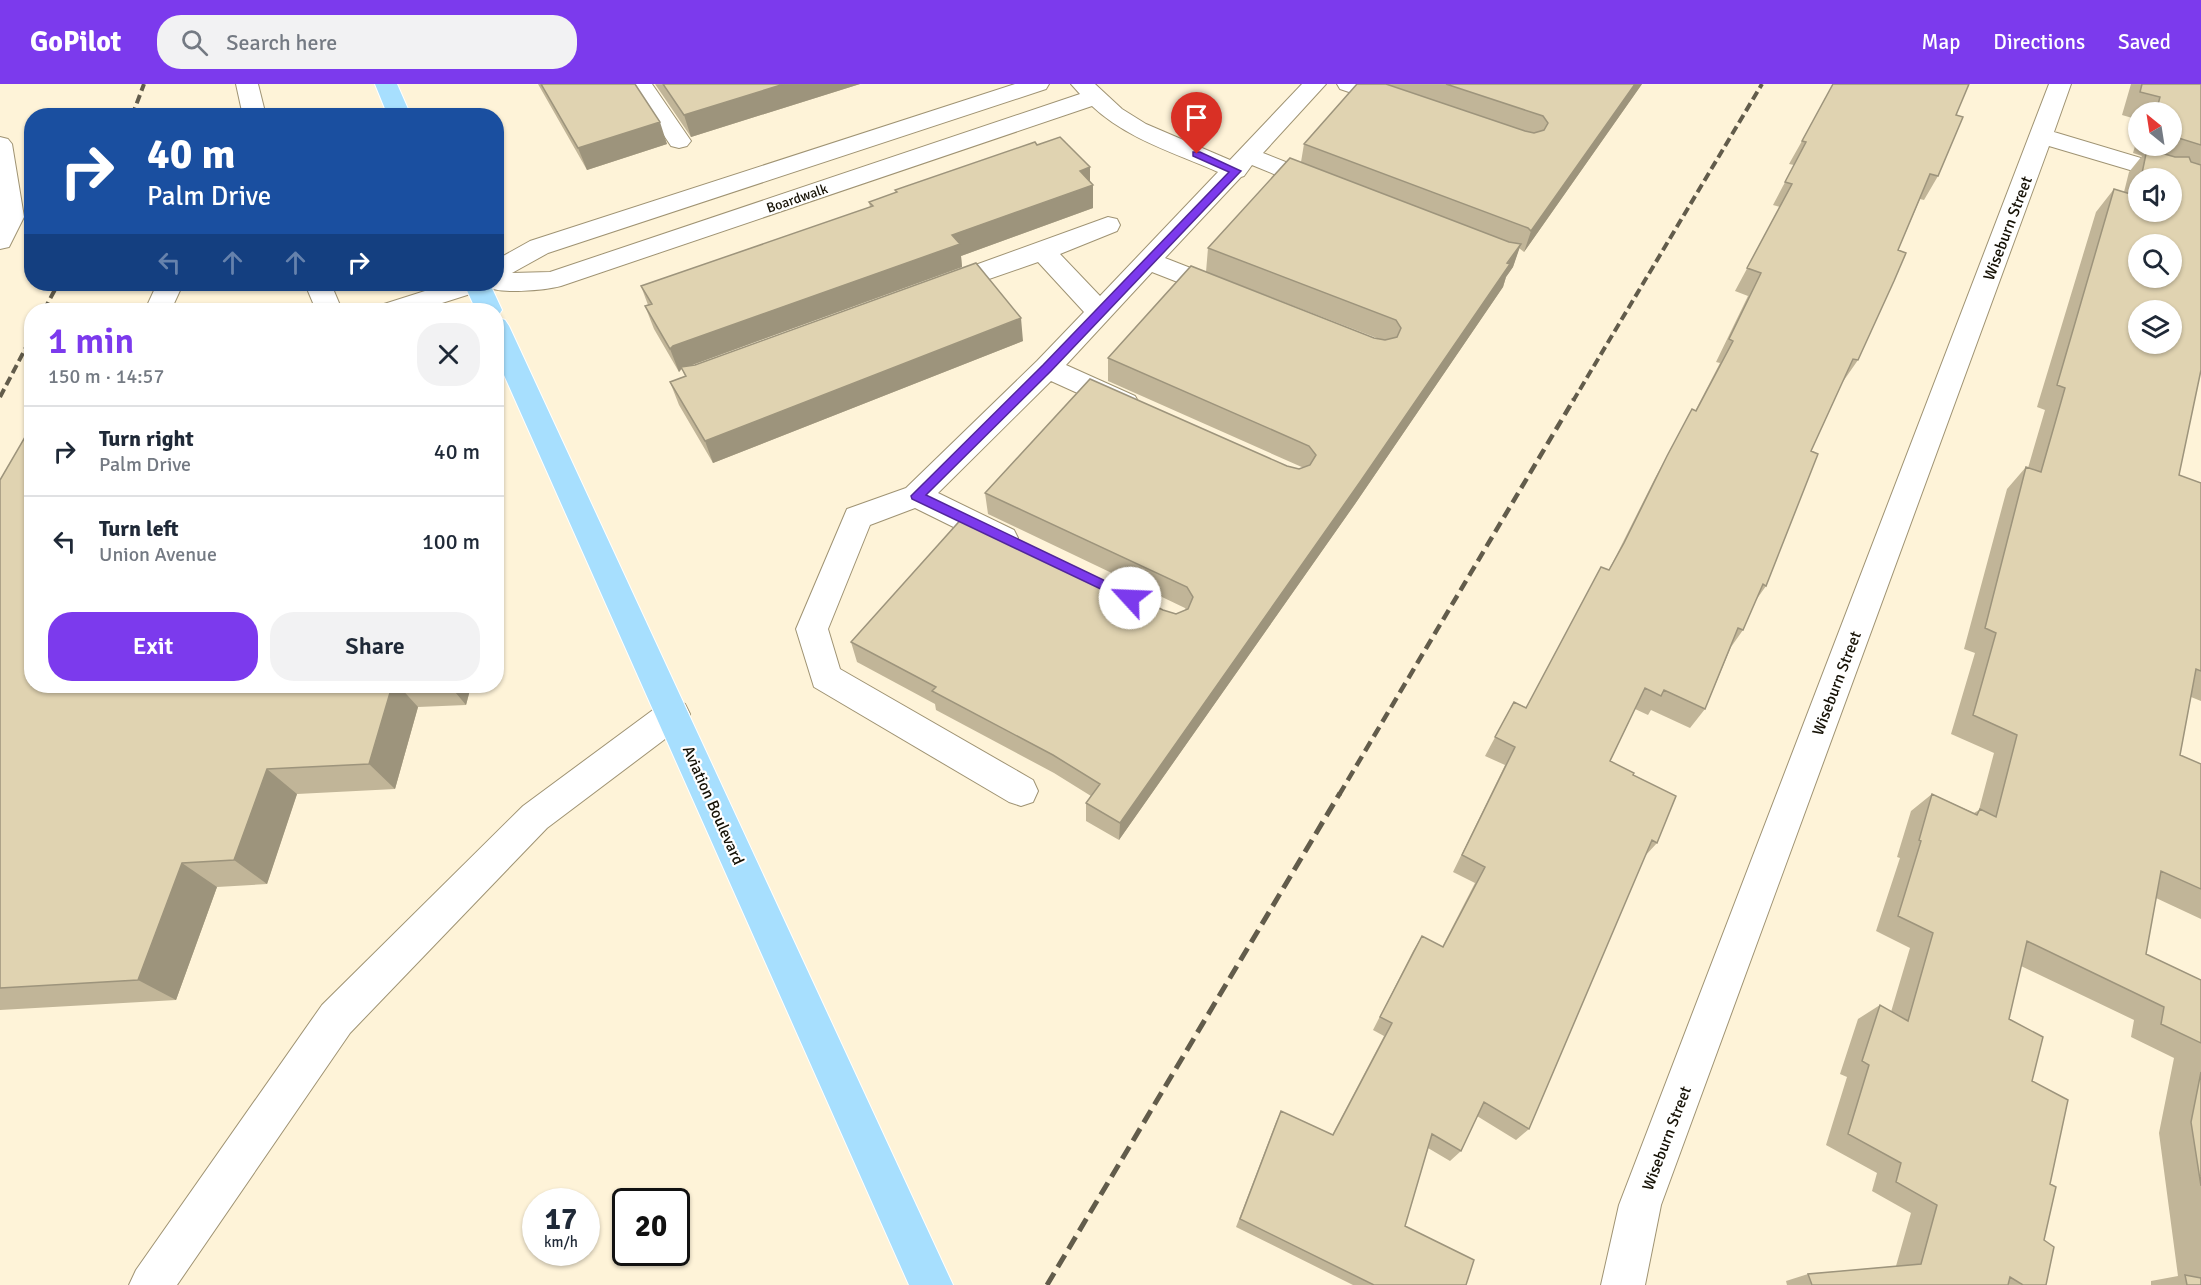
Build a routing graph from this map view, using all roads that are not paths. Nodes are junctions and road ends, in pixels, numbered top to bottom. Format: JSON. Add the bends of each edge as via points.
{"nodes":[{"id":1,"x":247,"y":84,"type":"edge"},
{"id":2,"x":386,"y":84,"type":"edge"},
{"id":3,"x":641,"y":84,"type":"edge"},
{"id":4,"x":1038,"y":84,"type":"edge"},
{"id":5,"x":1315,"y":84,"type":"edge"},
{"id":6,"x":1348,"y":84,"type":"edge"},
{"id":7,"x":2060,"y":84,"type":"edge"},
{"id":8,"x":1088,"y":90,"type":"edge"},
{"id":9,"x":1415,"y":107,"type":"edge"},
{"id":10,"x":253,"y":108,"type":"edge"},
{"id":11,"x":396,"y":108,"type":"edge"},
{"id":12,"x":2042,"y":136,"type":"junction"},
{"id":13,"x":679,"y":141,"type":"dead end"},
{"id":14,"x":0,"y":144,"type":"edge"},
{"id":15,"x":812,"y":158,"type":"junction"},
{"id":16,"x":1242,"y":164,"type":"junction"},
{"id":17,"x":2201,"y":184,"type":"edge"},
{"id":18,"x":833,"y":186,"type":"junction"},
{"id":19,"x":1347,"y":194,"type":"edge"},
{"id":20,"x":1108,"y":225,"type":"dead end"},
{"id":21,"x":0,"y":241,"type":"edge"},
{"id":22,"x":1043,"y":251,"type":"junction"},
{"id":23,"x":1149,"y":261,"type":"junction"},
{"id":24,"x":504,"y":267,"type":"edge"},
{"id":25,"x":504,"y":282,"type":"edge"},
{"id":26,"x":454,"y":291,"type":"edge"},
{"id":27,"x":917,"y":296,"type":"edge"},
{"id":28,"x":1247,"y":300,"type":"edge"},
{"id":29,"x":415,"y":303,"type":"edge"},
{"id":30,"x":1100,"y":313,"type":"junction"},
{"id":31,"x":504,"y":344,"type":"edge"},
{"id":32,"x":1047,"y":368,"type":"junction"},
{"id":33,"x":1144,"y":411,"type":"edge"},
{"id":34,"x":917,"y":496,"type":"junction"},
{"id":35,"x":1023,"y":547,"type":"edge"},
{"id":36,"x":673,"y":714,"type":"junction"},
{"id":37,"x":1021,"y":791,"type":"dead end"},
{"id":38,"x":151,"y":1285,"type":"edge"},
{"id":39,"x":931,"y":1285,"type":"edge"},
{"id":40,"x":1623,"y":1285,"type":"edge"}],
"edges":[{"from":1,"to":10,"type":"street"},
{"from":2,"to":11,"type":"main road"},
{"from":3,"to":13,"type":"street"},
{"from":4,"to":15,"type":"street"},
{"from":5,"to":16,"type":"street"},
{"from":6,"to":9,"type":"street"},
{"from":7,"to":12,"type":"street","name":"Wiseburn Street"},
{"from":8,"to":16,"type":"street","via":[[1138,129]]},
{"from":8,"to":18,"type":"street","name":"Boardwalk"},
{"from":12,"to":17,"type":"street"},
{"from":12,"to":40,"type":"street","name":"Wiseburn Street","via":[[1640,1205]]},
{"from":14,"to":21,"type":"street","via":[[12,217]]},
{"from":15,"to":18,"type":"street"},
{"from":15,"to":24,"type":"street","via":[[539,247]]},
{"from":16,"to":19,"type":"street"},
{"from":16,"to":23,"type":"street"},
{"from":18,"to":25,"type":"street","name":"Boardwalk","via":[[552,280]]},
{"from":20,"to":22,"type":"street"},
{"from":22,"to":27,"type":"street"},
{"from":22,"to":30,"type":"street"},
{"from":23,"to":28,"type":"street"},
{"from":23,"to":30,"type":"street"},
{"from":26,"to":29,"type":"street"},
{"from":30,"to":32,"type":"street"},
{"from":31,"to":36,"type":"main road","name":"Aviation Boulevard"},
{"from":32,"to":33,"type":"street"},
{"from":32,"to":34,"type":"street"},
{"from":34,"to":35,"type":"street"},
{"from":34,"to":37,"type":"street","via":[[858,517],[812,629],[826,677]]},
{"from":36,"to":38,"type":"street","via":[[535,817],[336,1019]]},
{"from":36,"to":39,"type":"main road","name":"Aviation Boulevard"}]}
